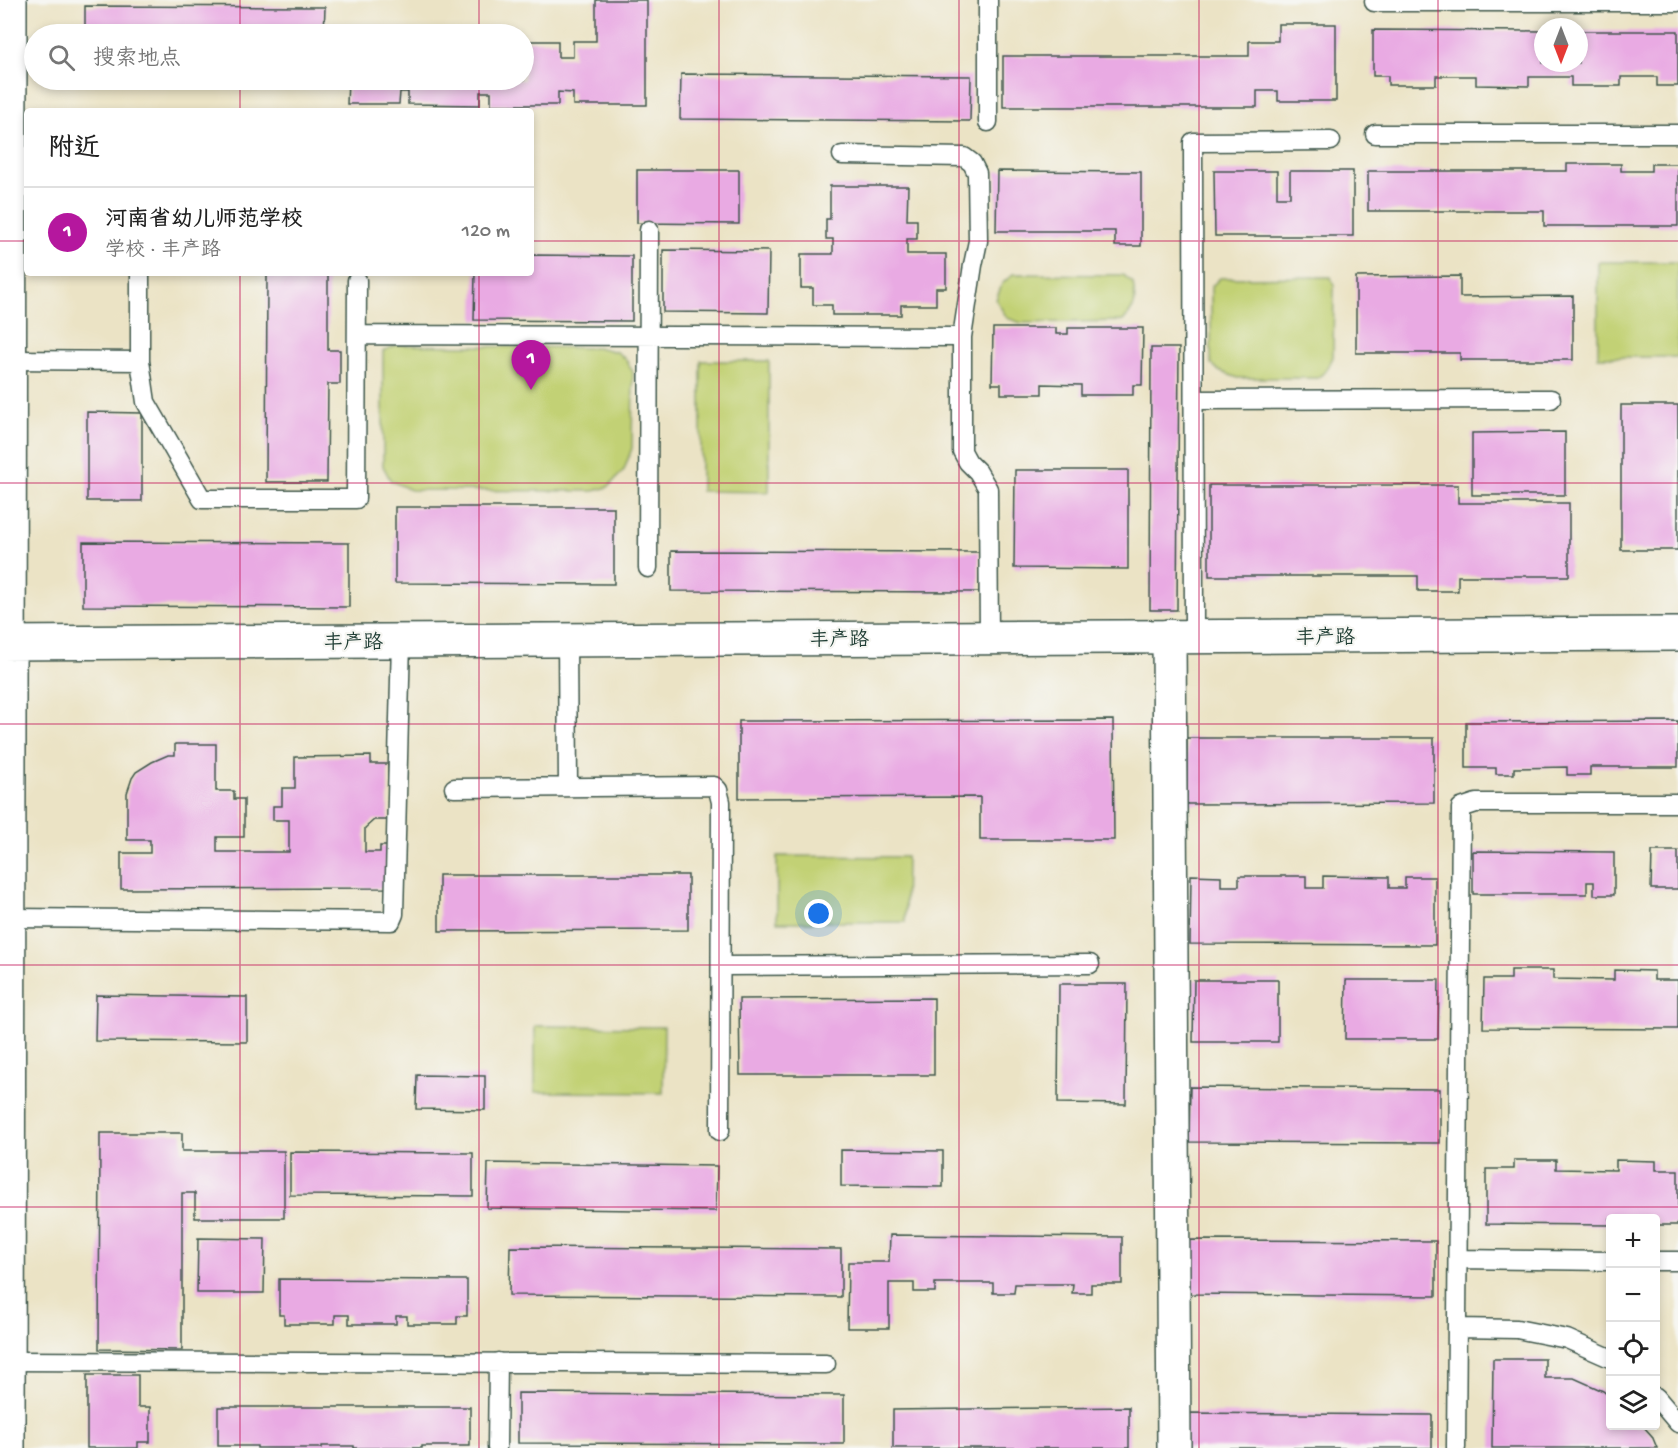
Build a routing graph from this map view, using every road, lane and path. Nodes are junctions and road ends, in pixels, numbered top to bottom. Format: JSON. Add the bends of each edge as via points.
{"nodes":[{"id":1,"x":10,"y":0,"type":"edge"},
{"id":2,"x":988,"y":0,"type":"edge"},
{"id":3,"x":1374,"y":2,"type":"dead end"},
{"id":4,"x":1678,"y":2,"type":"edge"},
{"id":5,"x":988,"y":122,"type":"dead end"},
{"id":6,"x":1375,"y":134,"type":"dead end"},
{"id":7,"x":1678,"y":134,"type":"edge"},
{"id":8,"x":1330,"y":141,"type":"dead end"},
{"id":9,"x":842,"y":155,"type":"dead end"},
{"id":10,"x":649,"y":230,"type":"dead end"},
{"id":11,"x":140,"y":276,"type":"edge"},
{"id":12,"x":357,"y":280,"type":"dead end"},
{"id":13,"x":357,"y":335,"type":"junction"},
{"id":14,"x":649,"y":335,"type":"junction"},
{"id":15,"x":962,"y":337,"type":"junction"},
{"id":16,"x":10,"y":360,"type":"junction"},
{"id":17,"x":140,"y":361,"type":"junction"},
{"id":18,"x":1551,"y":399,"type":"dead end"},
{"id":19,"x":1194,"y":400,"type":"junction"},
{"id":20,"x":648,"y":568,"type":"dead end"},
{"id":21,"x":1678,"y":634,"type":"edge"},
{"id":22,"x":1181,"y":636,"type":"junction"},
{"id":23,"x":989,"y":637,"type":"junction"},
{"id":24,"x":567,"y":639,"type":"junction"},
{"id":25,"x":401,"y":640,"type":"junction"},
{"id":26,"x":5,"y":643,"type":"edge"},
{"id":27,"x":568,"y":787,"type":"junction"},
{"id":28,"x":454,"y":788,"type":"dead end"},
{"id":29,"x":1678,"y":803,"type":"edge"},
{"id":30,"x":9,"y":918,"type":"junction"},
{"id":31,"x":1090,"y":964,"type":"dead end"},
{"id":32,"x":721,"y":966,"type":"junction"},
{"id":33,"x":720,"y":1131,"type":"dead end"},
{"id":34,"x":4,"y":1216,"type":"edge"},
{"id":35,"x":1458,"y":1259,"type":"junction"},
{"id":36,"x":1606,"y":1261,"type":"edge"},
{"id":37,"x":1660,"y":1261,"type":"edge"},
{"id":38,"x":1678,"y":1261,"type":"edge"},
{"id":39,"x":1457,"y":1328,"type":"junction"},
{"id":40,"x":1606,"y":1356,"type":"edge"},
{"id":41,"x":9,"y":1361,"type":"junction"},
{"id":42,"x":498,"y":1362,"type":"junction"},
{"id":43,"x":826,"y":1364,"type":"dead end"},
{"id":44,"x":1660,"y":1402,"type":"edge"},
{"id":45,"x":1678,"y":1423,"type":"edge"},
{"id":46,"x":8,"y":1448,"type":"edge"},
{"id":47,"x":497,"y":1448,"type":"edge"},
{"id":48,"x":1174,"y":1448,"type":"edge"},
{"id":49,"x":1456,"y":1448,"type":"edge"}],
"edges":[{"from":1,"to":16,"type":"street"},
{"from":2,"to":5,"type":"lane"},
{"from":3,"to":4,"type":"lane"},
{"from":6,"to":7,"type":"lane"},
{"from":8,"to":19,"type":"lane","via":[[1193,142]]},
{"from":9,"to":15,"type":"lane","via":[[964,156],[972,163],[977,173],[978,241]]},
{"from":10,"to":14,"type":"lane"},
{"from":11,"to":17,"type":"lane"},
{"from":12,"to":13,"type":"lane"},
{"from":13,"to":14,"type":"lane"},
{"from":13,"to":17,"type":"lane","via":[[356,499],[202,499],[146,402]]},
{"from":14,"to":15,"type":"lane"},
{"from":14,"to":20,"type":"lane"},
{"from":15,"to":23,"type":"lane","via":[[962,451],[988,489]]},
{"from":16,"to":17,"type":"lane"},
{"from":16,"to":26,"type":"street"},
{"from":18,"to":19,"type":"lane"},
{"from":19,"to":22,"type":"lane"},
{"from":21,"to":22,"type":"street","name":"丰产路"},
{"from":22,"to":23,"type":"street","name":"丰产路"},
{"from":22,"to":48,"type":"street"},
{"from":23,"to":24,"type":"street","name":"丰产路"},
{"from":24,"to":25,"type":"street","name":"丰产路"},
{"from":24,"to":27,"type":"lane"},
{"from":25,"to":26,"type":"street","name":"丰产路"},
{"from":25,"to":30,"type":"lane","via":[[391,921]]},
{"from":26,"to":30,"type":"street"},
{"from":27,"to":28,"type":"lane"},
{"from":27,"to":32,"type":"lane","via":[[714,786],[718,790]]},
{"from":29,"to":35,"type":"lane","via":[[1476,803],[1461,808]]},
{"from":30,"to":34,"type":"street"},
{"from":31,"to":32,"type":"lane"},
{"from":32,"to":33,"type":"lane"},
{"from":34,"to":41,"type":"street"},
{"from":35,"to":36,"type":"lane"},
{"from":35,"to":39,"type":"lane"},
{"from":37,"to":38,"type":"lane"},
{"from":39,"to":40,"type":"lane","via":[[1517,1329],[1567,1339]]},
{"from":39,"to":49,"type":"lane"},
{"from":41,"to":42,"type":"lane"},
{"from":41,"to":46,"type":"street"},
{"from":42,"to":43,"type":"lane"},
{"from":42,"to":47,"type":"lane"},
{"from":44,"to":45,"type":"lane"}]}
